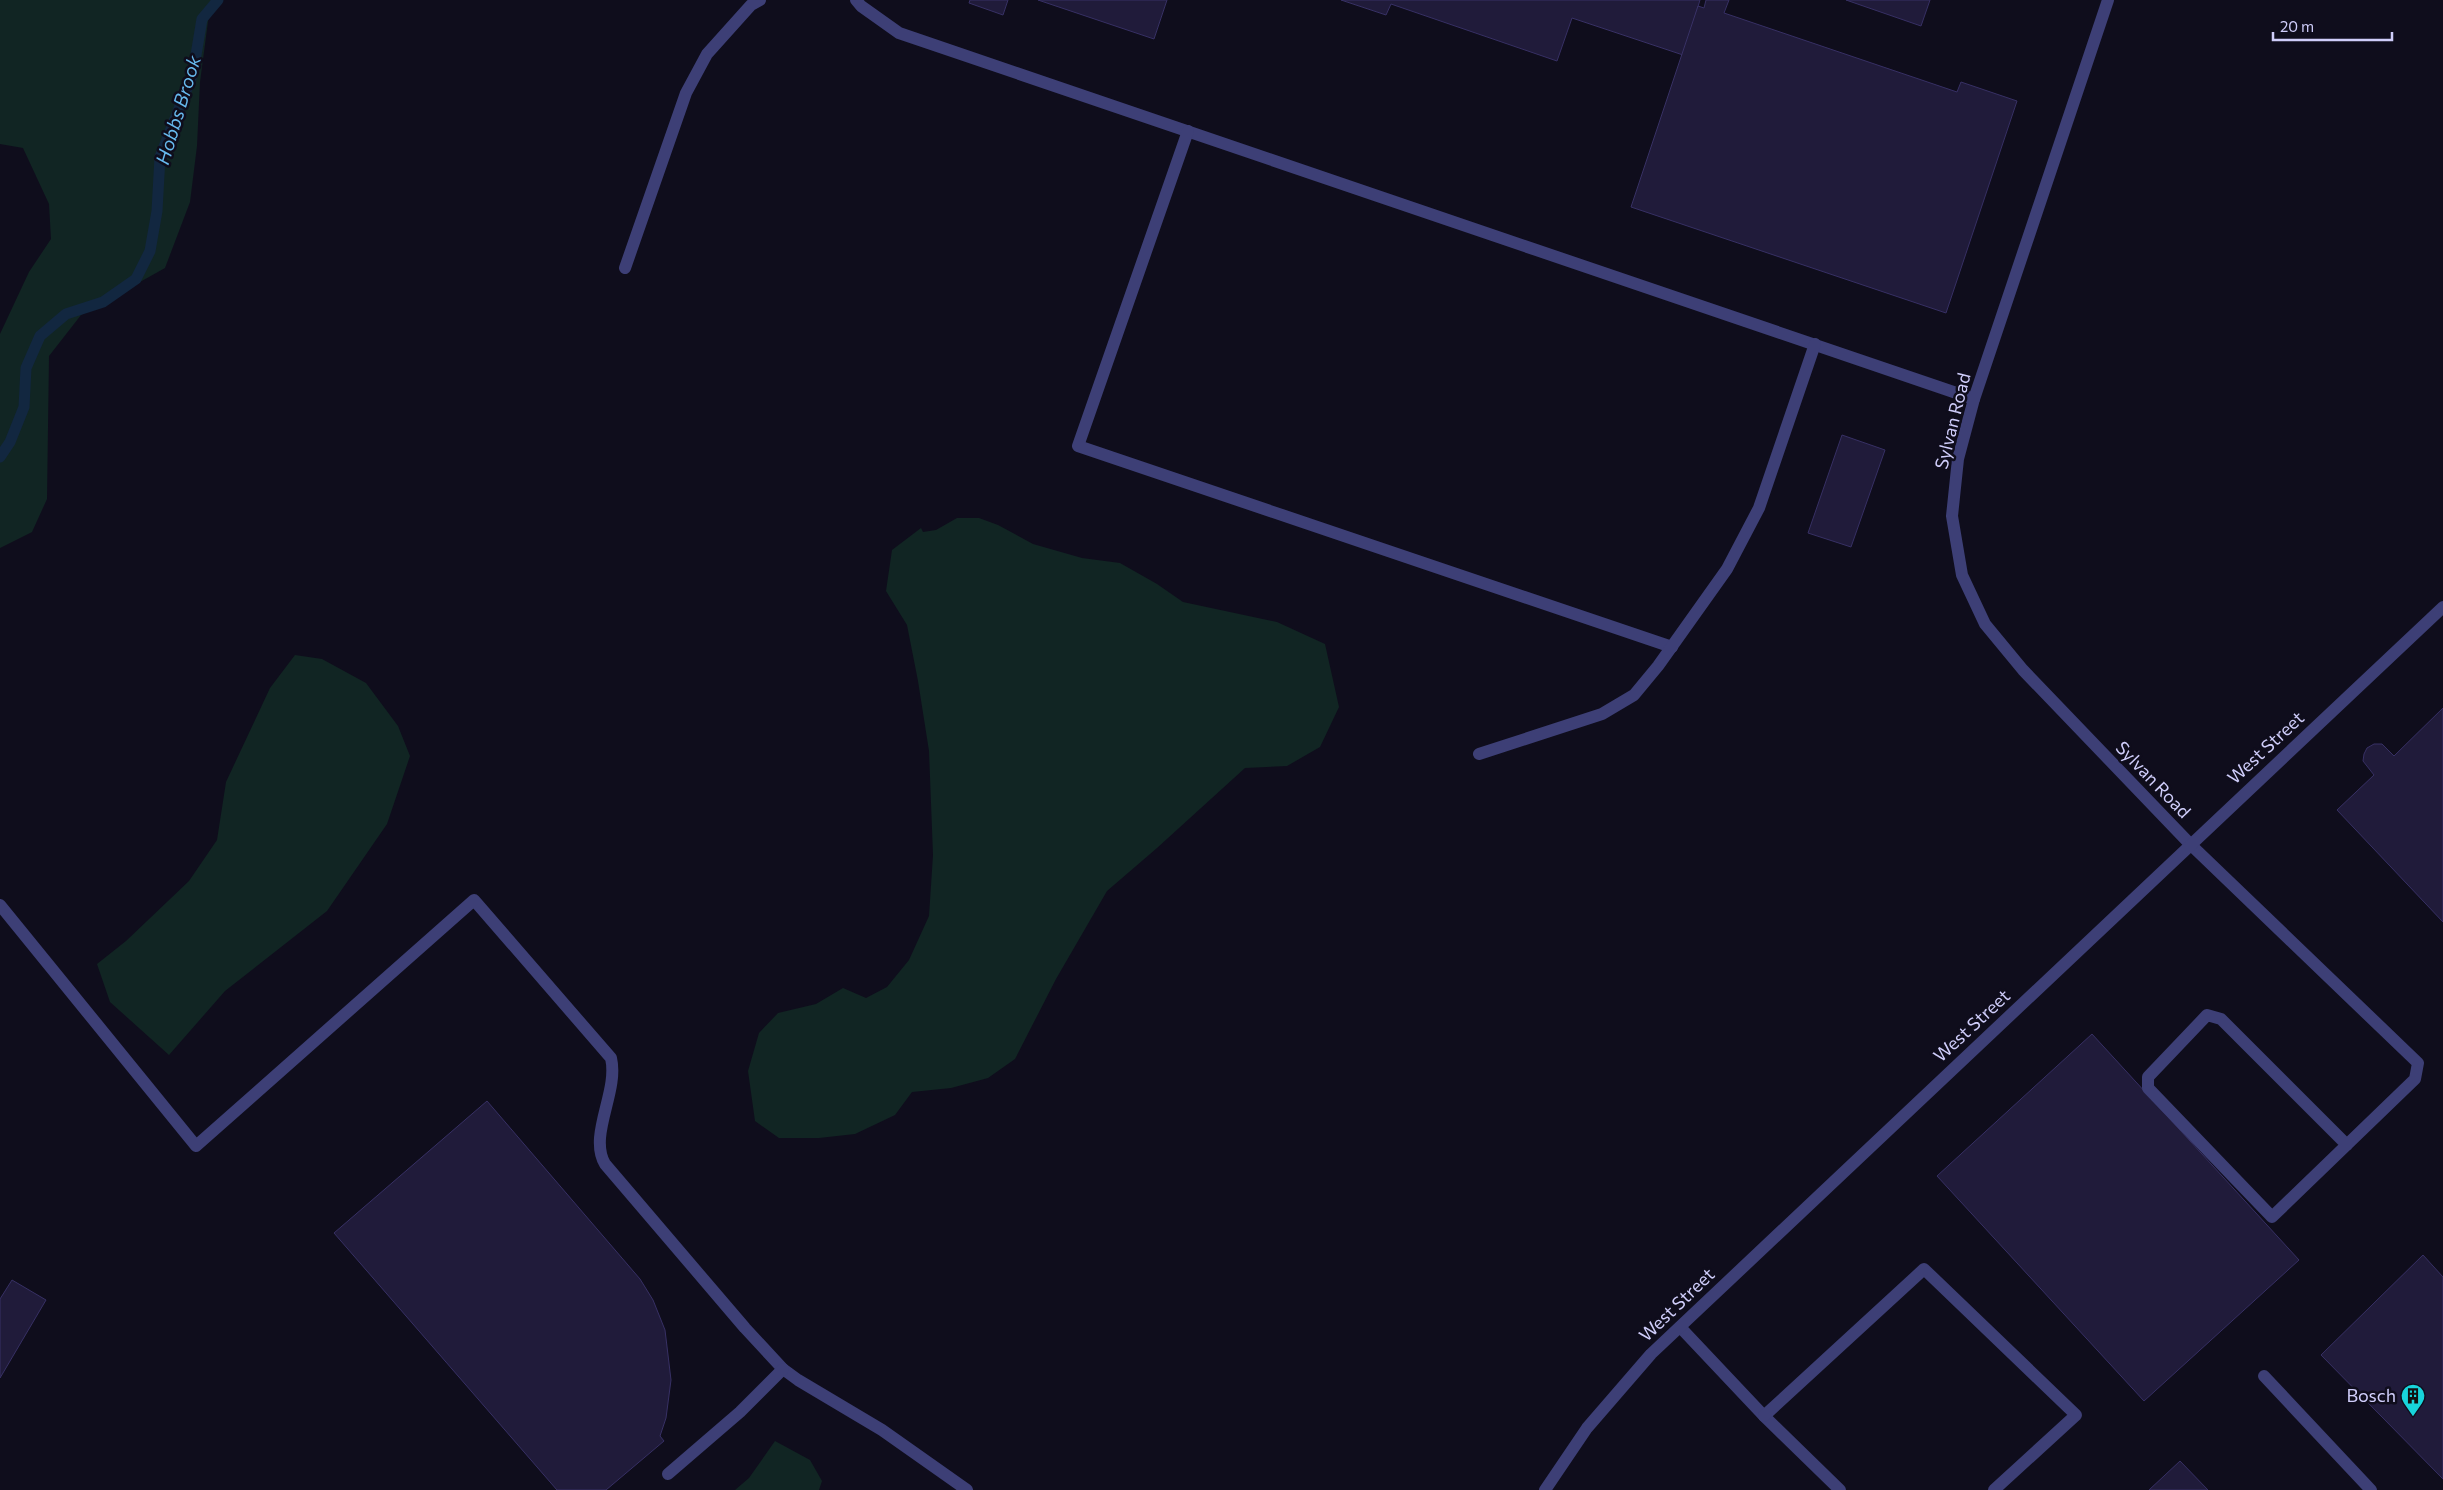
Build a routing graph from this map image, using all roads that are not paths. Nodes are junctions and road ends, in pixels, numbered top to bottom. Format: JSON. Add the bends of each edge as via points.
{"nodes":[{"id":1,"x":760,"y":0,"type":"edge"},
{"id":2,"x":856,"y":0,"type":"edge"},
{"id":3,"x":2108,"y":0,"type":"edge"},
{"id":4,"x":1188,"y":132,"type":"junction"},
{"id":5,"x":625,"y":268,"type":"dead end"},
{"id":6,"x":1815,"y":344,"type":"junction"},
{"id":7,"x":1974,"y":399,"type":"junction"},
{"id":8,"x":2443,"y":606,"type":"edge"},
{"id":9,"x":1672,"y":647,"type":"junction"},
{"id":10,"x":1479,"y":754,"type":"dead end"},
{"id":11,"x":2190,"y":844,"type":"junction"},
{"id":12,"x":0,"y":905,"type":"edge"},
{"id":13,"x":2346,"y":1145,"type":"junction"},
{"id":14,"x":1680,"y":1326,"type":"junction"},
{"id":15,"x":784,"y":1369,"type":"junction"},
{"id":16,"x":2264,"y":1376,"type":"dead end"},
{"id":17,"x":1764,"y":1416,"type":"junction"},
{"id":18,"x":668,"y":1474,"type":"dead end"},
{"id":19,"x":966,"y":1490,"type":"edge"},
{"id":20,"x":1544,"y":1490,"type":"edge"},
{"id":21,"x":1840,"y":1490,"type":"edge"},
{"id":22,"x":1994,"y":1490,"type":"edge"},
{"id":23,"x":2371,"y":1490,"type":"edge"}],
"edges":[{"from":1,"to":5,"type":"street","via":[[751,5],[708,54],[686,93]]},
{"from":2,"to":4,"type":"street","via":[[899,33]]},
{"from":3,"to":7,"type":"street","name":"Sylvan Road"},
{"from":4,"to":6,"type":"street"},
{"from":4,"to":9,"type":"street","via":[[1078,446]]},
{"from":6,"to":7,"type":"street"},
{"from":6,"to":9,"type":"street","via":[[1759,508],[1727,570]]},
{"from":7,"to":11,"type":"street","name":"Sylvan Road","via":[[1958,459],[1952,516],[1962,575],[1985,624],[2023,670]]},
{"from":8,"to":11,"type":"street","name":"West Street"},
{"from":9,"to":10,"type":"street","via":[[1634,695],[1602,714]]},
{"from":11,"to":13,"type":"street","name":"Sylvan Road","via":[[2418,1062],[2415,1079]]},
{"from":11,"to":14,"type":"street","name":"West Street"},
{"from":12,"to":15,"type":"street","via":[[196,1146],[474,900],[611,1058],[613,1079],[599,1149],[605,1164]]},
{"from":13,"to":13,"type":"street","via":[[2272,1217],[2148,1088],[2148,1077],[2208,1015],[2221,1019]]},
{"from":14,"to":17,"type":"street"},
{"from":14,"to":20,"type":"street","name":"West Street","via":[[1651,1354],[1587,1428]]},
{"from":15,"to":18,"type":"street"},
{"from":15,"to":19,"type":"street","via":[[882,1430]]},
{"from":16,"to":23,"type":"street"},
{"from":17,"to":21,"type":"street"},
{"from":17,"to":22,"type":"street","via":[[1924,1269],[2076,1415]]}]}
